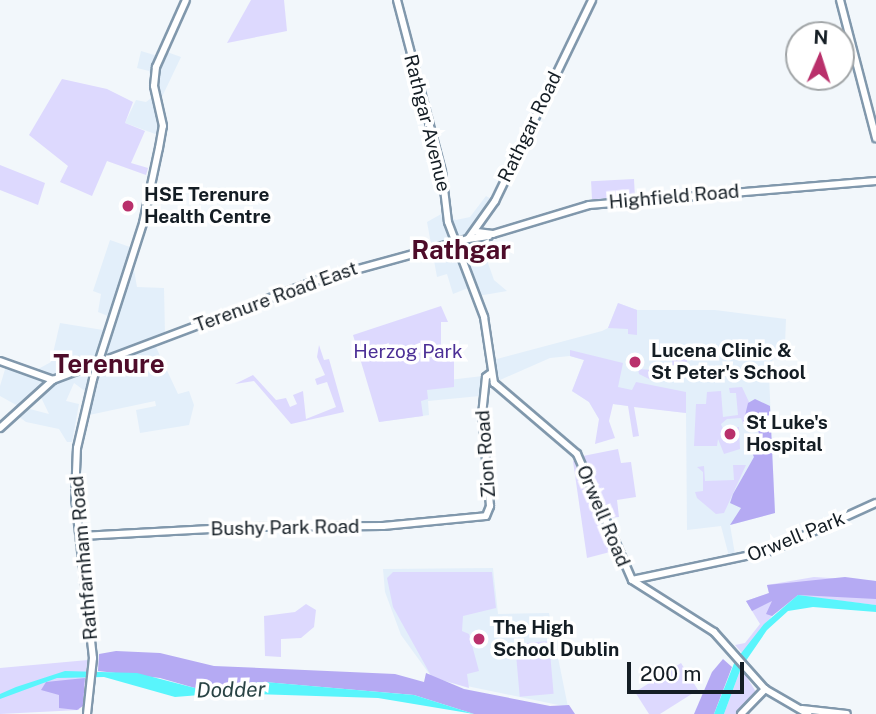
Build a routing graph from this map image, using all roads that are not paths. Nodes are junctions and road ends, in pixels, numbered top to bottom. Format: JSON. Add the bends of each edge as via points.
{"nodes":[{"id":1,"x":186,"y":0,"type":"edge"},
{"id":2,"x":397,"y":0,"type":"edge"},
{"id":3,"x":592,"y":0,"type":"edge"},
{"id":4,"x":840,"y":0,"type":"edge"},
{"id":5,"x":876,"y":138,"type":"edge"},
{"id":6,"x":875,"y":180,"type":"edge"},
{"id":7,"x":477,"y":232,"type":"junction"},
{"id":8,"x":493,"y":234,"type":"junction"},
{"id":9,"x":468,"y":239,"type":"junction"},
{"id":10,"x":457,"y":245,"type":"junction"},
{"id":11,"x":0,"y":361,"type":"edge"},
{"id":12,"x":100,"y":362,"type":"junction"},
{"id":13,"x":85,"y":368,"type":"junction"},
{"id":14,"x":490,"y":374,"type":"junction"},
{"id":15,"x":93,"y":379,"type":"junction"},
{"id":16,"x":52,"y":380,"type":"junction"},
{"id":17,"x":494,"y":383,"type":"junction"},
{"id":18,"x":483,"y":393,"type":"junction"},
{"id":19,"x":0,"y":428,"type":"edge"},
{"id":20,"x":876,"y":503,"type":"edge"},
{"id":21,"x":489,"y":513,"type":"joint"},
{"id":22,"x":80,"y":536,"type":"junction"},
{"id":23,"x":632,"y":580,"type":"junction"},
{"id":24,"x":765,"y":689,"type":"junction"},
{"id":25,"x":793,"y":708,"type":"junction"},
{"id":26,"x":87,"y":714,"type":"edge"},
{"id":27,"x":741,"y":714,"type":"edge"},
{"id":28,"x":808,"y":714,"type":"edge"},
{"id":29,"x":847,"y":714,"type":"edge"}],
"edges":[{"from":1,"to":12,"type":"street","name":"Rathfarnham Road","via":[[160,54],[154,78],[162,122],[160,144],[144,218]]},
{"from":2,"to":10,"type":"street","name":"Rathgar Avenue"},
{"from":3,"to":7,"type":"street","name":"Rathgar Road"},
{"from":4,"to":5,"type":"street"},
{"from":6,"to":8,"type":"street","name":"Highfield Road","via":[[589,205]]},
{"from":7,"to":8,"type":"street","name":"Highfield Road"},
{"from":7,"to":9,"type":"street","name":"Rathgar Road"},
{"from":8,"to":9,"type":"street"},
{"from":9,"to":10,"type":"street","name":"Rathgar Road"},
{"from":10,"to":12,"type":"street","name":"Terenure Road East","via":[[315,281]]},
{"from":10,"to":14,"type":"street","name":"Orwell Road","via":[[481,307]]},
{"from":11,"to":16,"type":"street"},
{"from":12,"to":13,"type":"street","name":"Terenure Road East"},
{"from":12,"to":15,"type":"street","name":"Rathfarnham Road"},
{"from":13,"to":15,"type":"street"},
{"from":13,"to":16,"type":"street","name":"Terenure Road East"},
{"from":14,"to":17,"type":"street","name":"Orwell Road"},
{"from":14,"to":18,"type":"street","name":"Zion Road"},
{"from":15,"to":22,"type":"street","name":"Rathfarnham Road","via":[[76,457]]},
{"from":16,"to":19,"type":"street"},
{"from":17,"to":18,"type":"street","name":"Zion Road"},
{"from":17,"to":23,"type":"street","name":"Orwell Road","via":[[577,454]]},
{"from":18,"to":21,"type":"street","name":"Zion Road"},
{"from":20,"to":23,"type":"street","name":"Orwell Park","via":[[770,551]]},
{"from":21,"to":22,"type":"street","name":"Bushy Park Road","via":[[383,526],[274,526]]},
{"from":22,"to":26,"type":"street","name":"Rathfarnham Road","via":[[92,668]]},
{"from":23,"to":24,"type":"street","name":"Orwell Road","via":[[703,624]]},
{"from":24,"to":25,"type":"street","name":"Orwell Road"},
{"from":24,"to":27,"type":"street"},
{"from":25,"to":28,"type":"street","name":"Orwell Road"},
{"from":25,"to":29,"type":"street","name":"Orwell Road"}]}
